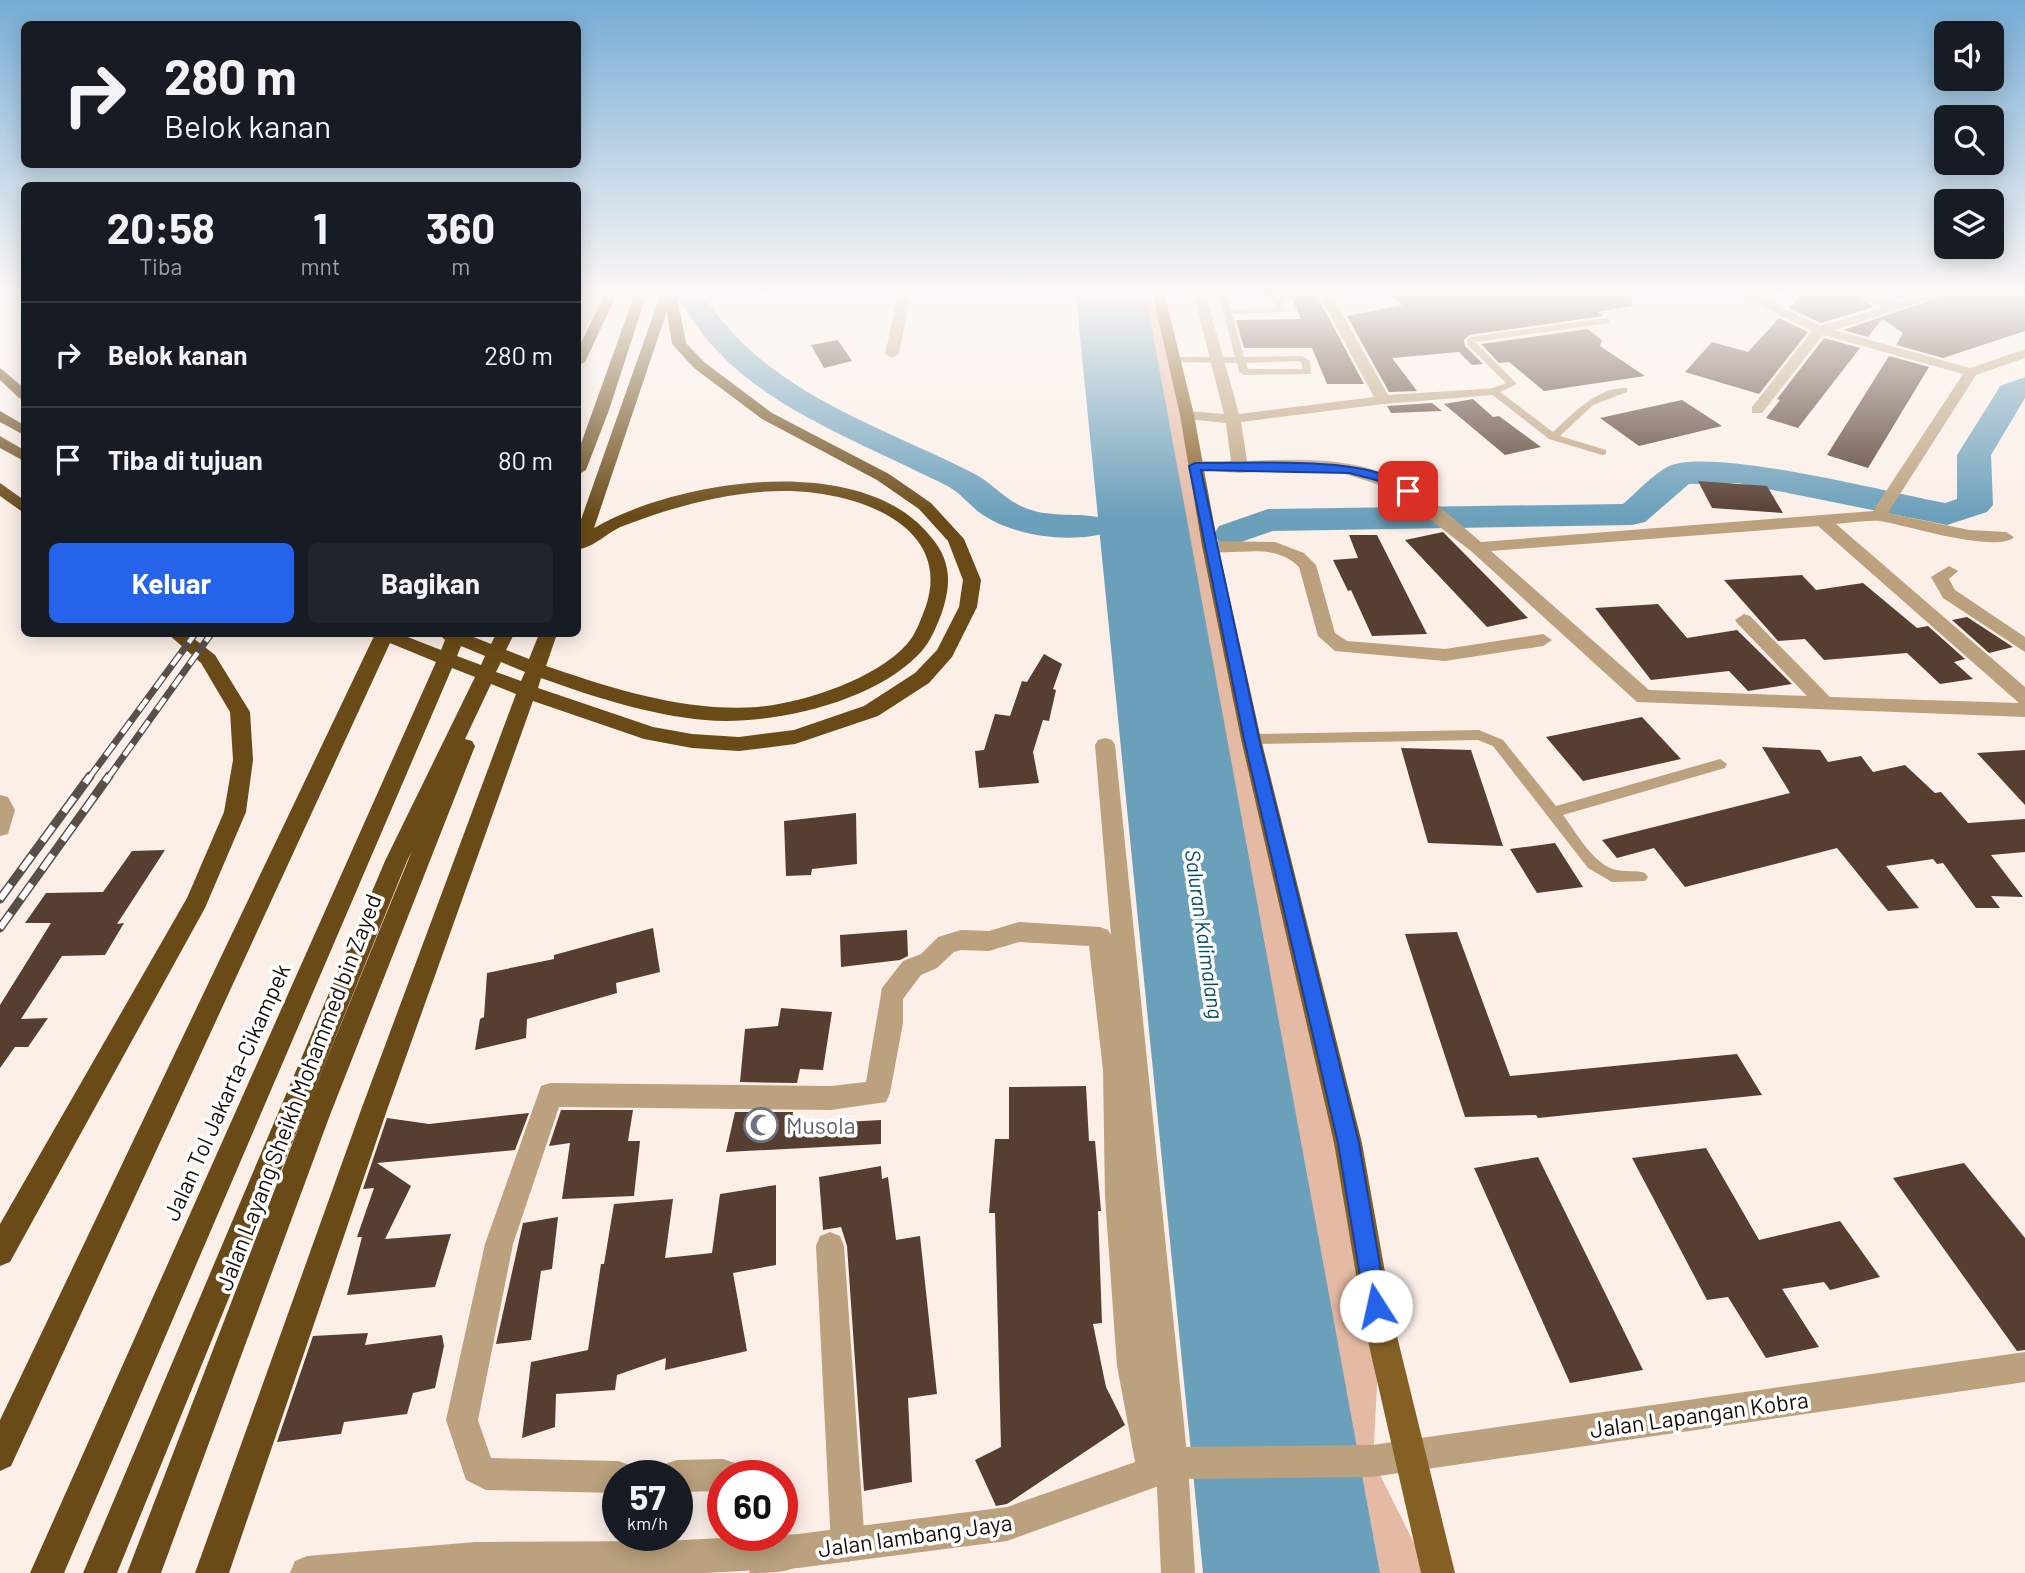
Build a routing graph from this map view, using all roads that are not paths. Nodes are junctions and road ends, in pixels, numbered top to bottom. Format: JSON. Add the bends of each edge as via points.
{"nodes":[{"id":1,"x":616,"y":369,"type":"edge"},
{"id":2,"x":642,"y":369,"type":"edge"},
{"id":3,"x":705,"y":369,"type":"edge"},
{"id":4,"x":1175,"y":369,"type":"edge"},
{"id":5,"x":1221,"y":369,"type":"edge"},
{"id":6,"x":1244,"y":369,"type":"edge"},
{"id":7,"x":1307,"y":369,"type":"edge"},
{"id":8,"x":1366,"y":369,"type":"edge"},
{"id":9,"x":1497,"y":369,"type":"edge"},
{"id":10,"x":1789,"y":369,"type":"edge"},
{"id":11,"x":1962,"y":369,"type":"edge"},
{"id":12,"x":1978,"y":369,"type":"edge"},
{"id":13,"x":0,"y":372,"type":"edge"},
{"id":14,"x":1971,"y":372,"type":"junction"},
{"id":15,"x":1624,"y":390,"type":"dead end"},
{"id":16,"x":1493,"y":391,"type":"junction"},
{"id":17,"x":21,"y":392,"type":"edge"},
{"id":18,"x":1383,"y":400,"type":"junction"},
{"id":19,"x":1757,"y":410,"type":"dead end"},
{"id":20,"x":0,"y":415,"type":"edge"},
{"id":21,"x":1187,"y":415,"type":"junction"},
{"id":22,"x":1233,"y":419,"type":"junction"},
{"id":23,"x":21,"y":429,"type":"edge"},
{"id":24,"x":1553,"y":437,"type":"junction"},
{"id":25,"x":0,"y":441,"type":"edge"},
{"id":26,"x":1602,"y":452,"type":"dead end"},
{"id":27,"x":21,"y":455,"type":"edge"},
{"id":28,"x":581,"y":462,"type":"edge"},
{"id":29,"x":1195,"y":466,"type":"junction"},
{"id":30,"x":1240,"y":468,"type":"junction"},
{"id":31,"x":0,"y":488,"type":"edge"},
{"id":32,"x":21,"y":506,"type":"edge"},
{"id":33,"x":1880,"y":513,"type":"junction"},
{"id":34,"x":1824,"y":522,"type":"junction"},
{"id":35,"x":2006,"y":537,"type":"dead end"},
{"id":36,"x":581,"y":542,"type":"edge"},
{"id":37,"x":581,"y":543,"type":"edge"},
{"id":38,"x":1210,"y":546,"type":"junction"},
{"id":39,"x":1477,"y":547,"type":"junction"},
{"id":40,"x":1949,"y":570,"type":"dead end"},
{"id":41,"x":1744,"y":620,"type":"dead end"},
{"id":42,"x":181,"y":637,"type":"edge"},
{"id":43,"x":384,"y":637,"type":"edge"},
{"id":44,"x":392,"y":637,"type":"edge"},
{"id":45,"x":455,"y":637,"type":"edge"},
{"id":46,"x":456,"y":637,"type":"edge"},
{"id":47,"x":504,"y":637,"type":"edge"},
{"id":48,"x":509,"y":637,"type":"edge"},
{"id":49,"x":547,"y":637,"type":"edge"},
{"id":50,"x":1543,"y":640,"type":"dead end"},
{"id":51,"x":2025,"y":646,"type":"edge"},
{"id":52,"x":2025,"y":698,"type":"edge"},
{"id":53,"x":1826,"y":704,"type":"junction"},
{"id":54,"x":2025,"y":710,"type":"edge"},
{"id":55,"x":1251,"y":739,"type":"junction"},
{"id":56,"x":1105,"y":745,"type":"dead end"},
{"id":57,"x":1720,"y":764,"type":"dead end"},
{"id":58,"x":0,"y":803,"type":"edge"},
{"id":59,"x":1552,"y":813,"type":"junction"},
{"id":60,"x":0,"y":828,"type":"edge"},
{"id":61,"x":1640,"y":877,"type":"dead end"},
{"id":62,"x":830,"y":1246,"type":"dead end"},
{"id":63,"x":0,"y":1252,"type":"edge"},
{"id":64,"x":2025,"y":1367,"type":"edge"},
{"id":65,"x":0,"y":1455,"type":"edge"},
{"id":66,"x":1409,"y":1456,"type":"junction"},
{"id":67,"x":1168,"y":1466,"type":"junction"},
{"id":68,"x":602,"y":1477,"type":"edge"},
{"id":69,"x":848,"y":1545,"type":"junction"},
{"id":70,"x":773,"y":1553,"type":"edge"},
{"id":71,"x":47,"y":1573,"type":"edge"},
{"id":72,"x":100,"y":1573,"type":"edge"},
{"id":73,"x":144,"y":1573,"type":"edge"},
{"id":74,"x":212,"y":1573,"type":"edge"},
{"id":75,"x":307,"y":1573,"type":"edge"},
{"id":76,"x":1178,"y":1573,"type":"edge"},
{"id":77,"x":1438,"y":1573,"type":"edge"}],
"edges":[{"from":1,"to":28,"type":"highway"},
{"from":2,"to":37,"type":"highway"},
{"from":3,"to":44,"type":"highway","via":[[767,416],[883,477],[933,514],[956,539],[972,580],[968,607],[945,653],[922,678],[871,711],[795,737],[739,744],[692,741],[651,734],[531,693]]},
{"from":4,"to":21,"type":"main road"},
{"from":5,"to":22,"type":"street"},
{"from":6,"to":7,"type":"lane","via":[[1246,373]]},
{"from":8,"to":18,"type":"street"},
{"from":9,"to":16,"type":"lane","via":[[1512,384]]},
{"from":10,"to":19,"type":"street"},
{"from":11,"to":14,"type":"street"},
{"from":12,"to":14,"type":"street"},
{"from":13,"to":17,"type":"highway"},
{"from":14,"to":33,"type":"street"},
{"from":15,"to":24,"type":"lane","via":[[1590,403]]},
{"from":16,"to":18,"type":"street"},
{"from":16,"to":24,"type":"lane"},
{"from":18,"to":22,"type":"street"},
{"from":20,"to":23,"type":"highway"},
{"from":21,"to":22,"type":"street"},
{"from":21,"to":29,"type":"main road"},
{"from":22,"to":30,"type":"street"},
{"from":24,"to":26,"type":"lane"},
{"from":25,"to":27,"type":"highway"},
{"from":29,"to":30,"type":"street"},
{"from":29,"to":38,"type":"main road"},
{"from":30,"to":39,"type":"street","via":[[1349,469],[1380,477],[1408,491]]},
{"from":31,"to":32,"type":"highway"},
{"from":33,"to":34,"type":"street"},
{"from":33,"to":35,"type":"street","via":[[1969,535]]},
{"from":34,"to":39,"type":"street"},
{"from":34,"to":52,"type":"street"},
{"from":36,"to":45,"type":"highway","via":[[638,512],[716,492],[803,486],[840,492],[873,501],[918,531],[930,546],[939,572],[939,602],[921,641],[892,667],[809,706],[761,715],[672,712],[552,675]]},
{"from":38,"to":50,"type":"street","via":[[1282,548],[1300,556],[1307,565],[1327,636],[1342,647],[1445,655]]},
{"from":38,"to":55,"type":"main road"},
{"from":39,"to":53,"type":"street","via":[[1644,696]]},
{"from":40,"to":51,"type":"street","via":[[1940,582],[1949,594]]},
{"from":41,"to":53,"type":"street"},
{"from":42,"to":63,"type":"highway","via":[[208,659],[240,712],[243,760],[235,812],[197,901]]},
{"from":43,"to":65,"type":"highway"},
{"from":46,"to":71,"type":"highway","name":"Jalan Tol Jakarta–Cikampek"},
{"from":47,"to":72,"type":"highway","via":[[396,860]]},
{"from":48,"to":73,"type":"highway","name":"Jalan Layang Sheikh Mohammed bin Zayed","via":[[317,1115]]},
{"from":49,"to":74,"type":"highway"},
{"from":53,"to":54,"type":"street"},
{"from":55,"to":59,"type":"lane","via":[[1479,735],[1498,743]]},
{"from":55,"to":66,"type":"main road","via":[[1349,1143],[1380,1328]]},
{"from":56,"to":67,"type":"street"},
{"from":57,"to":59,"type":"lane"},
{"from":58,"to":60,"type":"street","via":[[4,810]]},
{"from":59,"to":61,"type":"lane","via":[[1593,864],[1612,876]]},
{"from":62,"to":69,"type":"street"},
{"from":64,"to":66,"type":"street","name":"Jalan Lapangan Kobra"},
{"from":66,"to":67,"type":"street","name":"Jalan Lapangan Kobra","via":[[1373,1461]]},
{"from":66,"to":77,"type":"main road"},
{"from":67,"to":68,"type":"street","via":[[1132,1366],[1119,1197],[1116,1070],[1100,937],[1019,932],[989,941],[946,944],[929,961],[912,968],[891,996],[877,1093],[831,1098],[550,1095],[499,1244],[462,1420],[478,1468],[486,1474]]},
{"from":67,"to":69,"type":"street","name":"Jalan lambang Jaya","via":[[1007,1524]]},
{"from":67,"to":76,"type":"street"},
{"from":69,"to":70,"type":"street","name":"Jalan lambang Jaya"},
{"from":70,"to":75,"type":"street","name":"Jalan lambang Jaya","via":[[476,1559]]}]}
